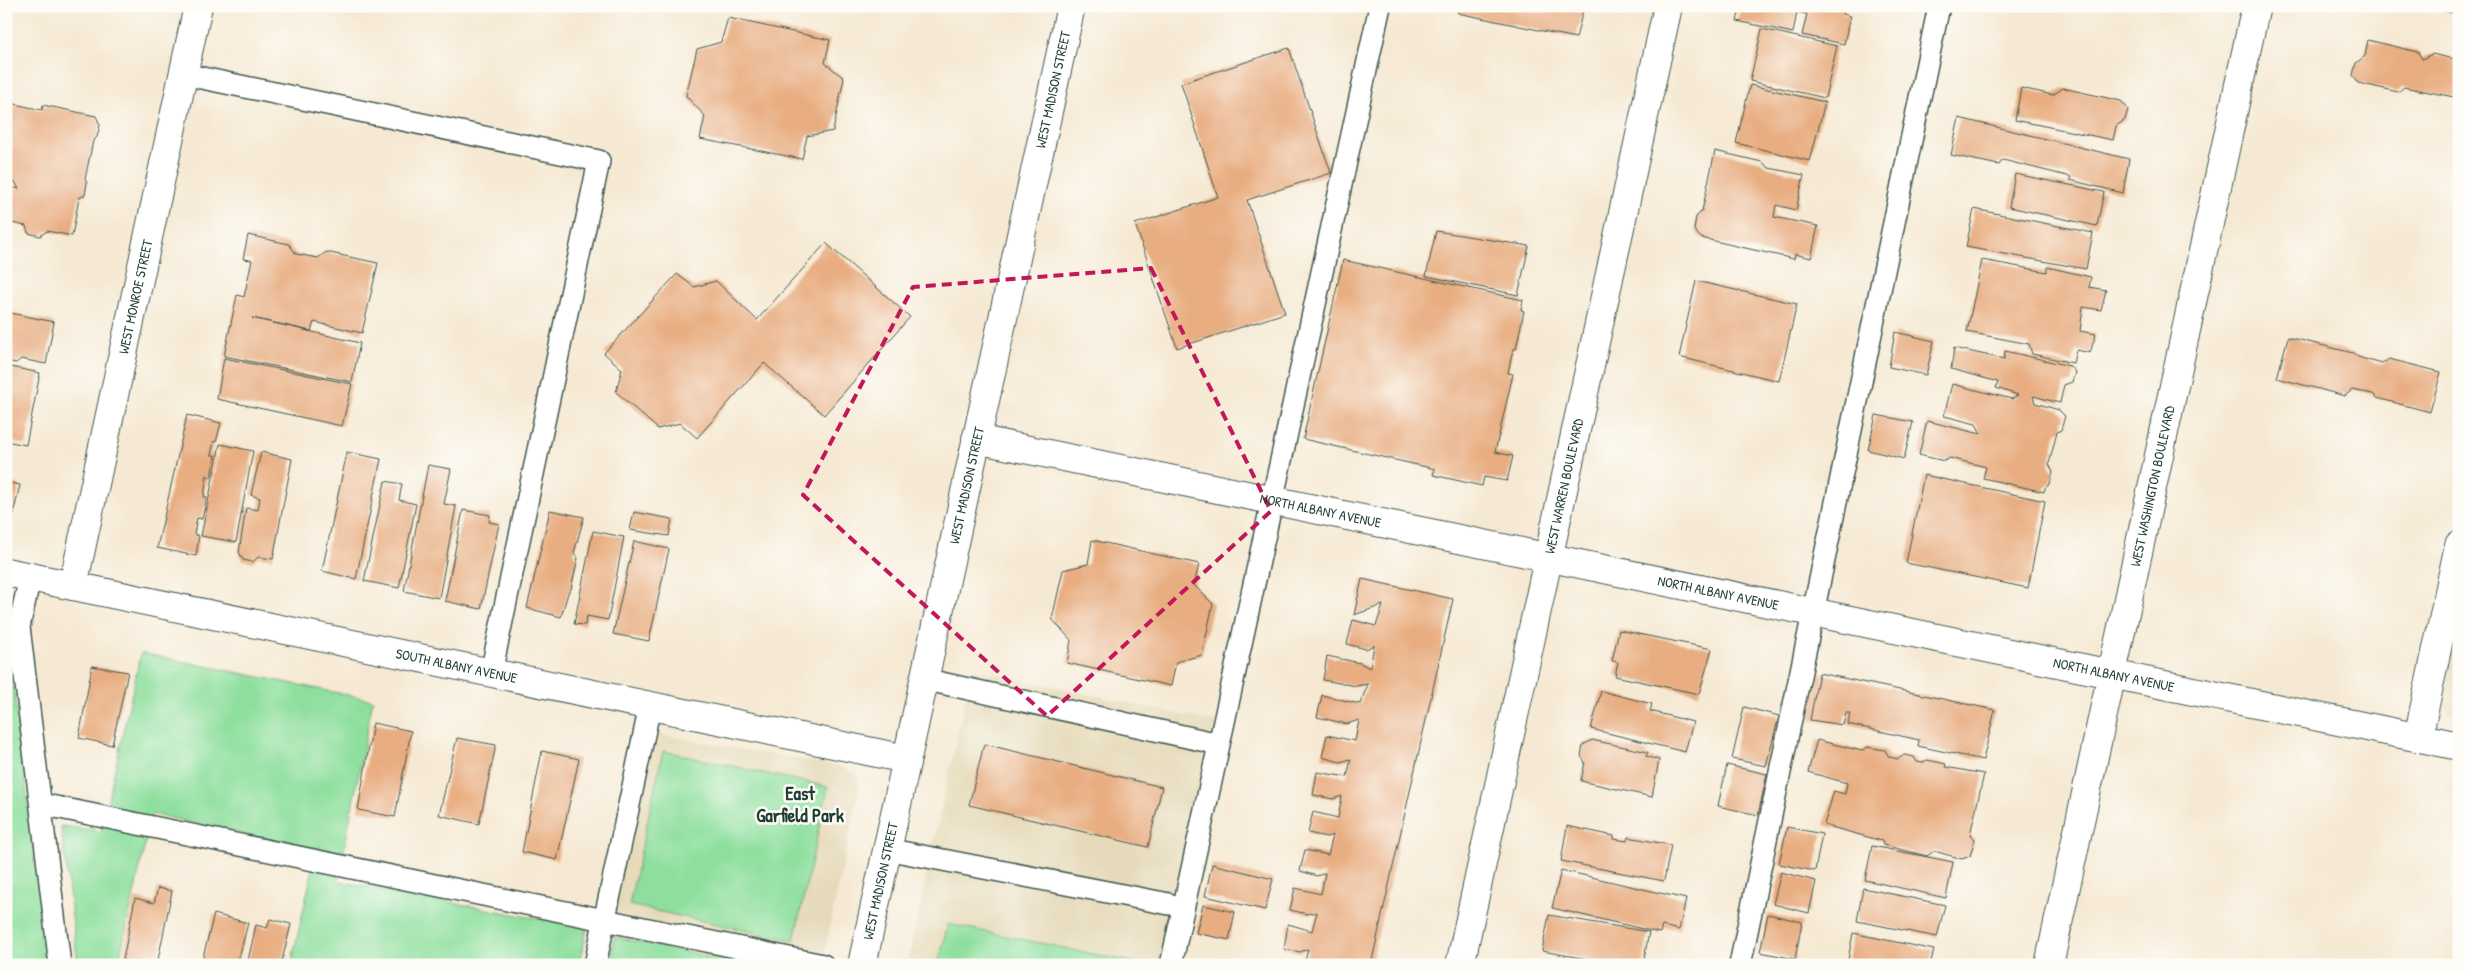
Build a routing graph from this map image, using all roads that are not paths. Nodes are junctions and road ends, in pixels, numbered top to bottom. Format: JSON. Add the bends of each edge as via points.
{"nodes":[{"id":1,"x":198,"y":6,"type":"edge"},
{"id":2,"x":1071,"y":6,"type":"edge"},
{"id":3,"x":1380,"y":6,"type":"edge"},
{"id":4,"x":1668,"y":6,"type":"edge"},
{"id":5,"x":1939,"y":6,"type":"edge"},
{"id":6,"x":2256,"y":6,"type":"edge"},
{"id":7,"x":183,"y":74,"type":"junction"},
{"id":8,"x":976,"y":439,"type":"junction"},
{"id":9,"x":1272,"y":500,"type":"junction"},
{"id":10,"x":2459,"y":545,"type":"edge"},
{"id":11,"x":1548,"y":558,"type":"junction"},
{"id":12,"x":18,"y":574,"type":"edge"},
{"id":13,"x":73,"y":586,"type":"junction"},
{"id":14,"x":1813,"y":612,"type":"junction"},
{"id":15,"x":491,"y":673,"type":"junction"},
{"id":16,"x":2112,"y":674,"type":"junction"},
{"id":17,"x":923,"y":679,"type":"junction"},
{"id":18,"x":650,"y":706,"type":"junction"},
{"id":19,"x":2418,"y":738,"type":"junction"},
{"id":20,"x":1220,"y":744,"type":"junction"},
{"id":21,"x":2459,"y":746,"type":"edge"},
{"id":22,"x":906,"y":759,"type":"junction"},
{"id":23,"x":41,"y":804,"type":"junction"},
{"id":24,"x":886,"y":849,"type":"junction"},
{"id":25,"x":1169,"y":904,"type":"dead end"},
{"id":26,"x":605,"y":919,"type":"junction"},
{"id":27,"x":60,"y":965,"type":"edge"},
{"id":28,"x":595,"y":965,"type":"edge"},
{"id":29,"x":823,"y":965,"type":"edge"},
{"id":30,"x":862,"y":965,"type":"edge"},
{"id":31,"x":1171,"y":965,"type":"edge"},
{"id":32,"x":1460,"y":965,"type":"edge"},
{"id":33,"x":1740,"y":965,"type":"edge"},
{"id":34,"x":2048,"y":965,"type":"edge"}],
"edges":[{"from":1,"to":7,"type":"street","name":"WEST MONROE STREET"},
{"from":2,"to":8,"type":"street","name":"WEST MADISON STREET"},
{"from":3,"to":9,"type":"lane"},
{"from":4,"to":11,"type":"street","name":"WEST WARREN BOULEVARD"},
{"from":5,"to":14,"type":"lane"},
{"from":6,"to":16,"type":"street","name":"WEST WASHINGTON BOULEVARD"},
{"from":7,"to":13,"type":"street","name":"WEST MONROE STREET"},
{"from":7,"to":15,"type":"lane","via":[[599,161]]},
{"from":8,"to":9,"type":"street","name":"NORTH ALBANY AVENUE"},
{"from":8,"to":17,"type":"street","name":"WEST MADISON STREET"},
{"from":9,"to":11,"type":"street","name":"NORTH ALBANY AVENUE"},
{"from":9,"to":20,"type":"lane"},
{"from":10,"to":19,"type":"street"},
{"from":11,"to":14,"type":"street","name":"NORTH ALBANY AVENUE"},
{"from":11,"to":32,"type":"street","name":"WEST WARREN BOULEVARD"},
{"from":12,"to":13,"type":"street","name":"SOUTH ALBANY AVENUE"},
{"from":12,"to":23,"type":"lane","via":[[19,627]]},
{"from":13,"to":15,"type":"street","name":"SOUTH ALBANY AVENUE"},
{"from":14,"to":16,"type":"street","name":"NORTH ALBANY AVENUE"},
{"from":14,"to":33,"type":"lane"},
{"from":15,"to":18,"type":"street","name":"SOUTH ALBANY AVENUE"},
{"from":16,"to":19,"type":"street","name":"NORTH ALBANY AVENUE"},
{"from":16,"to":34,"type":"street","name":"WEST WASHINGTON BOULEVARD"},
{"from":17,"to":20,"type":"lane"},
{"from":17,"to":22,"type":"street","name":"WEST MADISON STREET"},
{"from":18,"to":22,"type":"street","name":"SOUTH ALBANY AVENUE"},
{"from":18,"to":26,"type":"lane"},
{"from":19,"to":21,"type":"street","name":"NORTH ALBANY AVENUE"},
{"from":20,"to":31,"type":"lane"},
{"from":22,"to":24,"type":"street","name":"WEST MADISON STREET"},
{"from":23,"to":26,"type":"lane"},
{"from":23,"to":27,"type":"lane"},
{"from":24,"to":25,"type":"lane"},
{"from":24,"to":30,"type":"street","name":"WEST MADISON STREET"},
{"from":26,"to":28,"type":"lane"},
{"from":26,"to":29,"type":"lane"}]}
